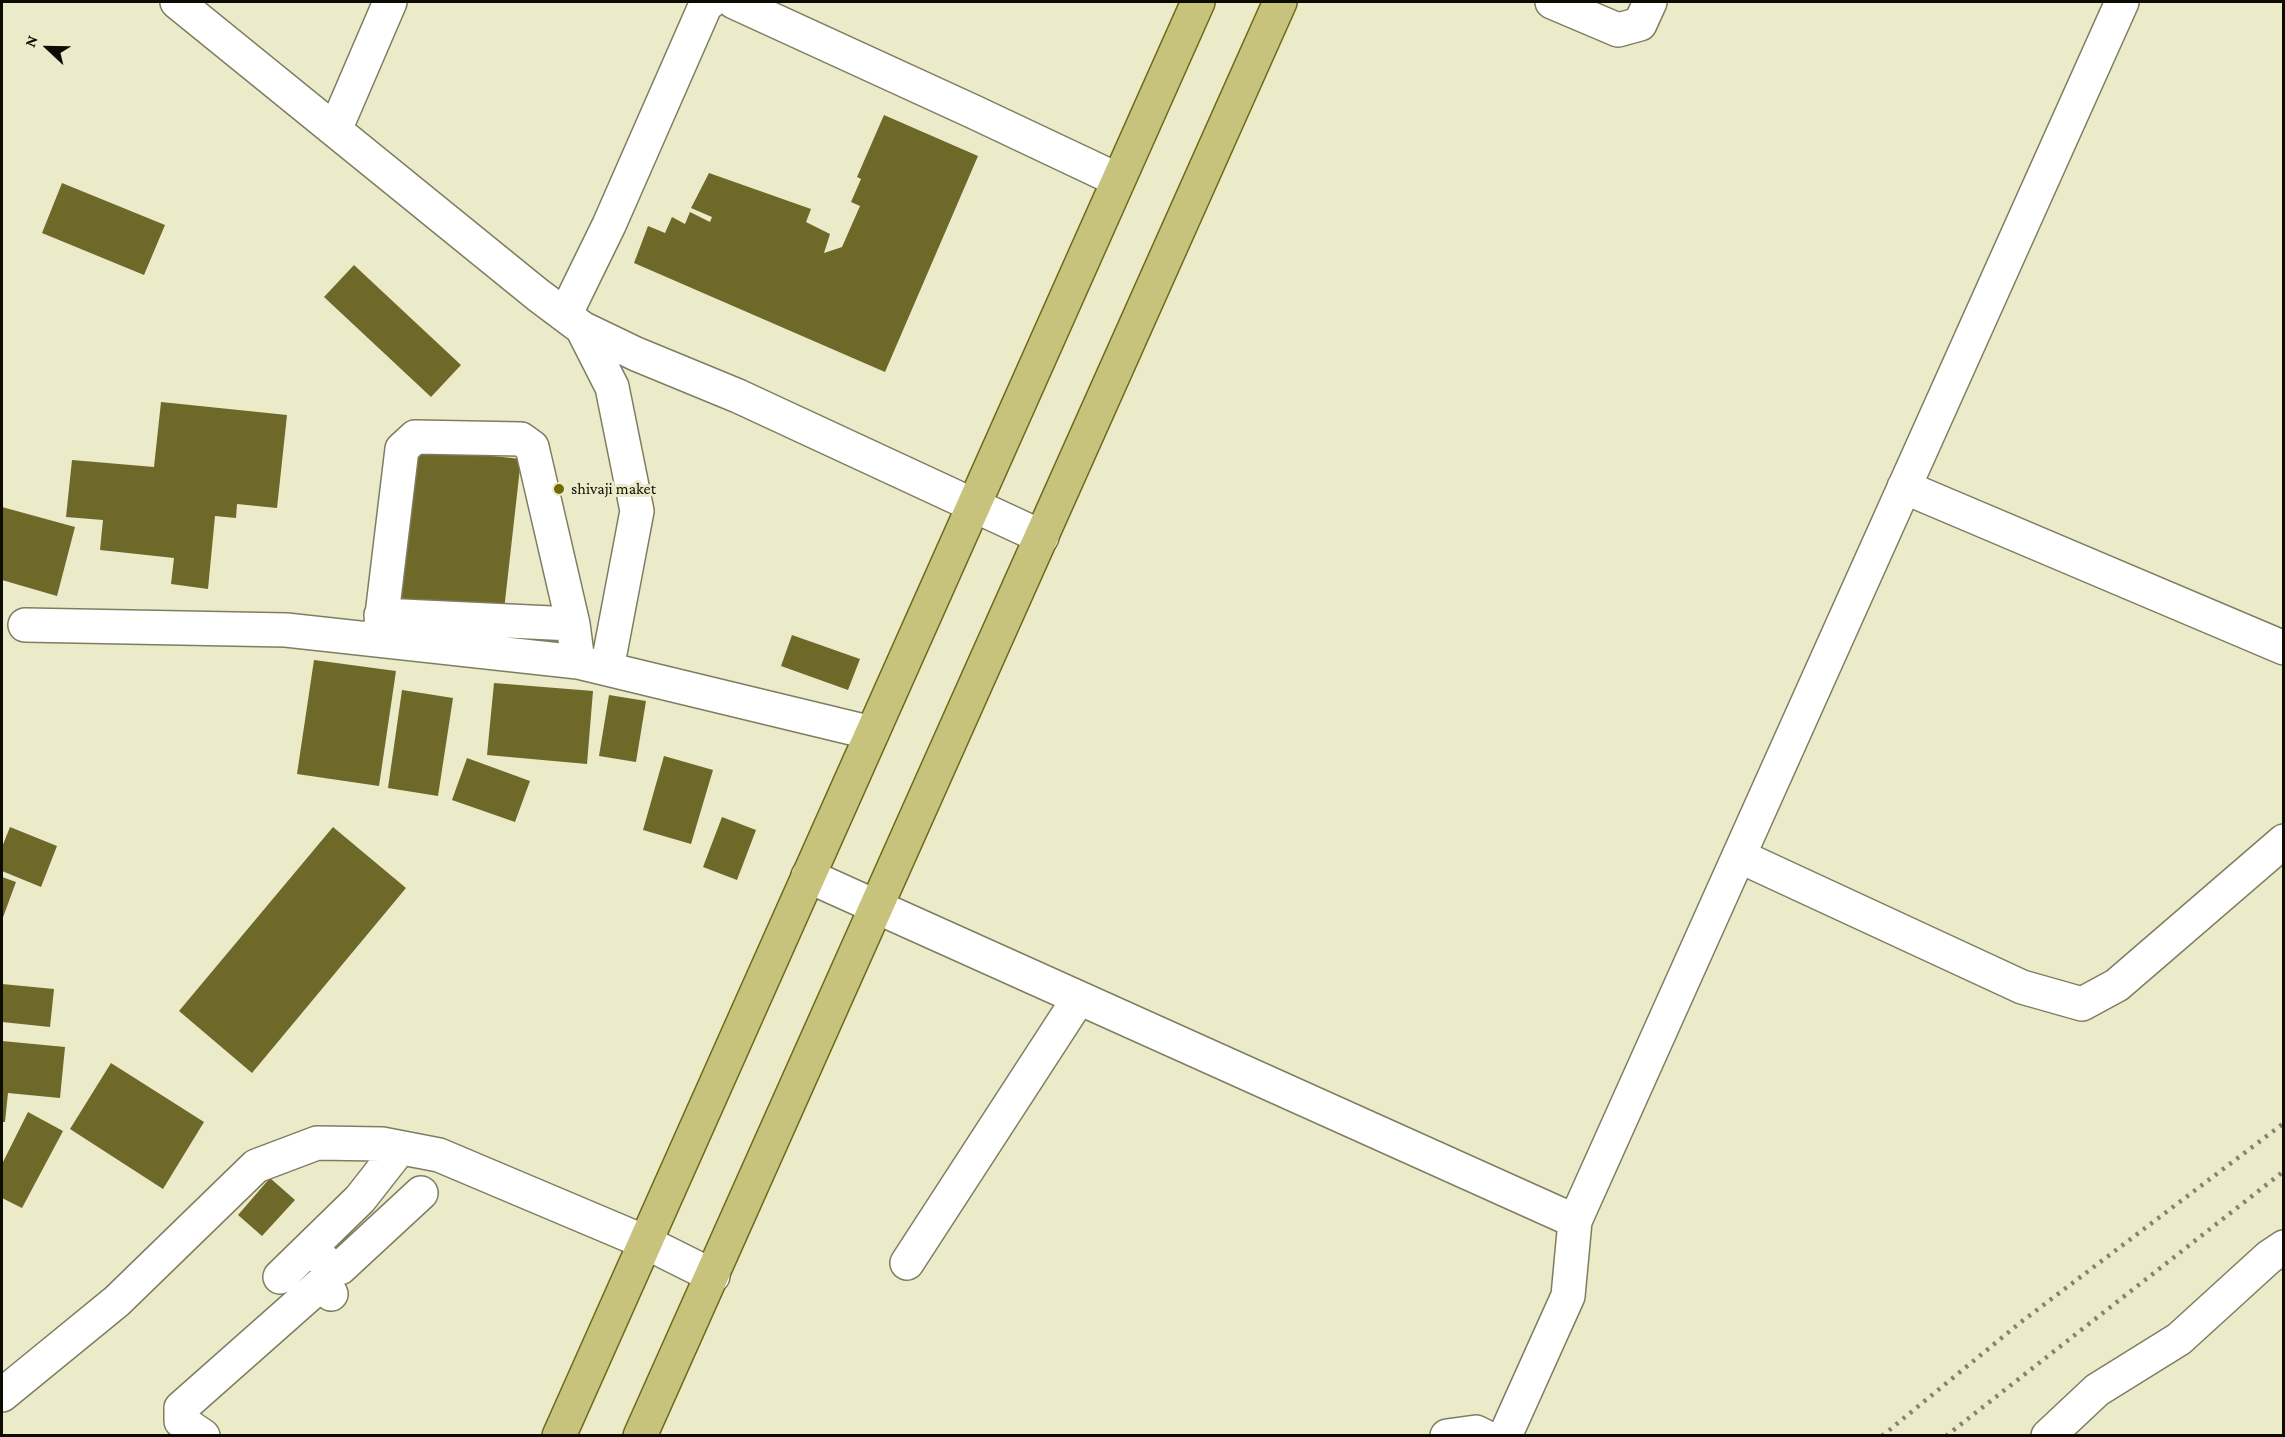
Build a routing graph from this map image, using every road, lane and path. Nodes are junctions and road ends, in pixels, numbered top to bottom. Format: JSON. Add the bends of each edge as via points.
{"nodes":[{"id":1,"x":177,"y":2,"type":"edge"},
{"id":2,"x":390,"y":2,"type":"edge"},
{"id":3,"x":710,"y":2,"type":"edge"},
{"id":4,"x":734,"y":2,"type":"edge"},
{"id":5,"x":1198,"y":2,"type":"edge"},
{"id":6,"x":1280,"y":2,"type":"edge"},
{"id":7,"x":1552,"y":2,"type":"edge"},
{"id":8,"x":1650,"y":2,"type":"edge"},
{"id":9,"x":2122,"y":2,"type":"edge"},
{"id":10,"x":334,"y":130,"type":"junction"},
{"id":11,"x":1118,"y":180,"type":"junction"},
{"id":12,"x":574,"y":322,"type":"junction"},
{"id":13,"x":1904,"y":487,"type":"junction"},
{"id":14,"x":973,"y":505,"type":"junction"},
{"id":15,"x":1042,"y":537,"type":"junction"},
{"id":16,"x":573,"y":624,"type":"junction"},
{"id":17,"x":25,"y":625,"type":"dead end"},
{"id":18,"x":380,"y":628,"type":"junction"},
{"id":19,"x":2283,"y":648,"type":"edge"},
{"id":20,"x":592,"y":665,"type":"junction"},
{"id":21,"x":872,"y":733,"type":"junction"},
{"id":22,"x":2283,"y":841,"type":"edge"},
{"id":23,"x":1739,"y":856,"type":"junction"},
{"id":24,"x":808,"y":876,"type":"junction"},
{"id":25,"x":877,"y":908,"type":"junction"},
{"id":26,"x":1080,"y":998,"type":"junction"},
{"id":27,"x":400,"y":1148,"type":"junction"},
{"id":28,"x":421,"y":1193,"type":"dead end"},
{"id":29,"x":1575,"y":1221,"type":"junction"},
{"id":30,"x":645,"y":1242,"type":"junction"},
{"id":31,"x":313,"y":1245,"type":"junction"},
{"id":32,"x":2283,"y":1247,"type":"edge"},
{"id":33,"x":907,"y":1263,"type":"dead end"},
{"id":34,"x":713,"y":1276,"type":"junction"},
{"id":35,"x":280,"y":1277,"type":"dead end"},
{"id":36,"x":331,"y":1294,"type":"dead end"},
{"id":37,"x":2,"y":1395,"type":"edge"},
{"id":38,"x":203,"y":1436,"type":"edge"},
{"id":39,"x":559,"y":1436,"type":"edge"},
{"id":40,"x":640,"y":1436,"type":"edge"},
{"id":41,"x":1447,"y":1436,"type":"edge"},
{"id":42,"x":1484,"y":1436,"type":"edge"},
{"id":43,"x":1506,"y":1436,"type":"edge"},
{"id":44,"x":2048,"y":1436,"type":"edge"}],
"edges":[{"from":1,"to":10,"type":"street"},
{"from":2,"to":10,"type":"street"},
{"from":3,"to":12,"type":"street","via":[[609,225]]},
{"from":4,"to":11,"type":"street"},
{"from":5,"to":11,"type":"main road"},
{"from":6,"to":15,"type":"main road"},
{"from":7,"to":8,"type":"street","via":[[1618,30],[1640,24]]},
{"from":9,"to":13,"type":"street"},
{"from":10,"to":12,"type":"street"},
{"from":11,"to":14,"type":"main road"},
{"from":12,"to":14,"type":"street","via":[[636,354],[738,396]]},
{"from":12,"to":20,"type":"street","via":[[612,387],[637,511]]},
{"from":13,"to":19,"type":"street"},
{"from":13,"to":23,"type":"street"},
{"from":14,"to":15,"type":"street"},
{"from":14,"to":21,"type":"main road"},
{"from":15,"to":25,"type":"main road"},
{"from":16,"to":18,"type":"street"},
{"from":16,"to":18,"type":"street","via":[[532,447],[521,439],[414,437],[402,448]]},
{"from":16,"to":20,"type":"street"},
{"from":17,"to":18,"type":"street"},
{"from":18,"to":20,"type":"street"},
{"from":20,"to":21,"type":"street"},
{"from":21,"to":24,"type":"main road"},
{"from":22,"to":23,"type":"street","via":[[2117,985],[2082,1004],[2022,987]]},
{"from":23,"to":29,"type":"street"},
{"from":24,"to":25,"type":"street"},
{"from":24,"to":30,"type":"main road"},
{"from":25,"to":26,"type":"street"},
{"from":25,"to":34,"type":"main road"},
{"from":26,"to":29,"type":"street"},
{"from":26,"to":33,"type":"street"},
{"from":27,"to":30,"type":"street","via":[[439,1155]]},
{"from":27,"to":31,"type":"street","via":[[360,1199]]},
{"from":27,"to":37,"type":"street","via":[[317,1143],[256,1166],[117,1301]]},
{"from":28,"to":31,"type":"street","via":[[340,1268],[326,1264]]},
{"from":29,"to":43,"type":"street","via":[[1568,1296]]},
{"from":30,"to":34,"type":"street"},
{"from":30,"to":39,"type":"main road"},
{"from":31,"to":35,"type":"street"},
{"from":32,"to":44,"type":"street","via":[[2179,1339],[2097,1390]]},
{"from":34,"to":40,"type":"main road"},
{"from":36,"to":38,"type":"street","via":[[325,1284],[320,1285],[189,1399],[181,1408],[181,1422]]},
{"from":41,"to":42,"type":"street","via":[[1476,1432]]}]}
